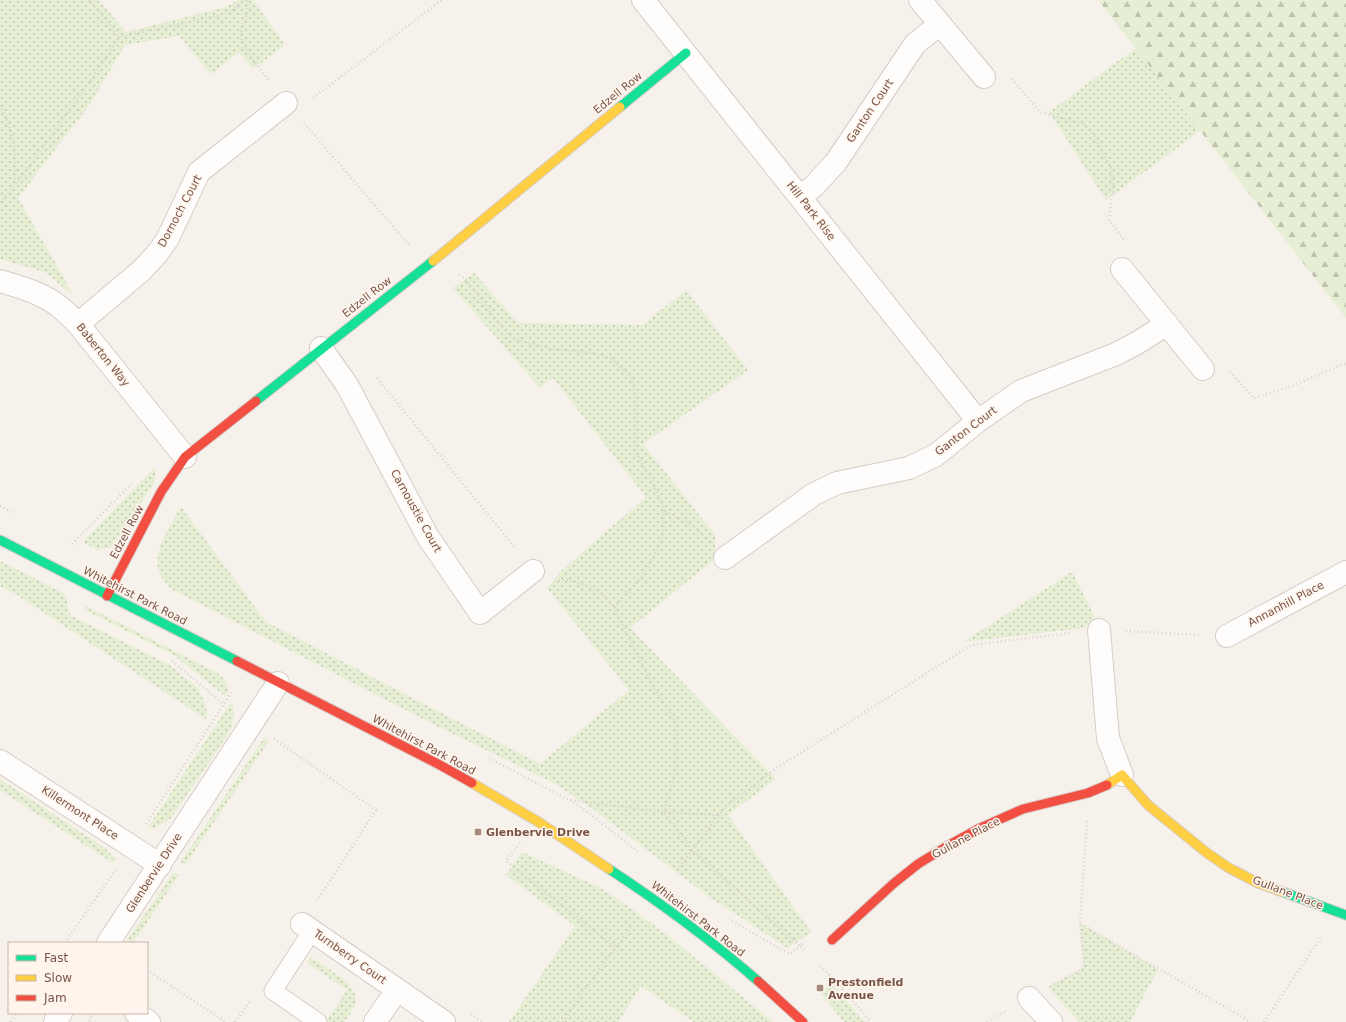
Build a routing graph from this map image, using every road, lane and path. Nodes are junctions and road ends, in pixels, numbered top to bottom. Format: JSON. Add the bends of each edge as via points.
{"nodes":[{"id":1,"x":89,"y":0,"type":"edge"},
{"id":2,"x":246,"y":0,"type":"edge"},
{"id":3,"x":442,"y":0,"type":"edge"},
{"id":4,"x":643,"y":0,"type":"edge"},
{"id":5,"x":920,"y":0,"type":"edge"},
{"id":6,"x":940,"y":24,"type":"junction"},
{"id":7,"x":119,"y":37,"type":"junction"},
{"id":8,"x":686,"y":53,"type":"junction"},
{"id":9,"x":984,"y":77,"type":"joint"},
{"id":10,"x":0,"y":105,"type":"edge"},
{"id":11,"x":291,"y":108,"type":"junction"},
{"id":12,"x":15,"y":184,"type":"junction"},
{"id":13,"x":800,"y":197,"type":"junction"},
{"id":14,"x":0,"y":202,"type":"edge"},
{"id":15,"x":433,"y":261,"type":"junction"},
{"id":16,"x":1122,"y":268,"type":"joint"},
{"id":17,"x":0,"y":281,"type":"edge"},
{"id":18,"x":78,"y":324,"type":"junction"},
{"id":19,"x":1167,"y":324,"type":"junction"},
{"id":20,"x":321,"y":348,"type":"junction"},
{"id":21,"x":1346,"y":363,"type":"edge"},
{"id":22,"x":1203,"y":369,"type":"joint"},
{"id":23,"x":375,"y":376,"type":"dead end"},
{"id":24,"x":978,"y":421,"type":"junction"},
{"id":25,"x":185,"y":457,"type":"junction"},
{"id":26,"x":134,"y":481,"type":"dead end"},
{"id":27,"x":665,"y":512,"type":"junction"},
{"id":28,"x":0,"y":540,"type":"edge"},
{"id":29,"x":72,"y":544,"type":"dead end"},
{"id":30,"x":725,"y":558,"type":"joint"},
{"id":31,"x":533,"y":571,"type":"junction"},
{"id":32,"x":1346,"y":572,"type":"edge"},
{"id":33,"x":107,"y":596,"type":"junction"},
{"id":34,"x":614,"y":608,"type":"junction"},
{"id":35,"x":1099,"y":630,"type":"junction"},
{"id":36,"x":1227,"y":636,"type":"joint"},
{"id":37,"x":248,"y":667,"type":"junction"},
{"id":38,"x":278,"y":683,"type":"junction"},
{"id":39,"x":252,"y":724,"type":"junction"},
{"id":40,"x":486,"y":757,"type":"dead end"},
{"id":41,"x":0,"y":760,"type":"edge"},
{"id":42,"x":1122,"y":775,"type":"junction"},
{"id":43,"x":1088,"y":794,"type":"junction"},
{"id":44,"x":664,"y":812,"type":"junction"},
{"id":45,"x":720,"y":815,"type":"junction"},
{"id":46,"x":536,"y":821,"type":"junction"},
{"id":47,"x":131,"y":847,"type":"junction"},
{"id":48,"x":692,"y":850,"type":"junction"},
{"id":49,"x":160,"y":865,"type":"junction"},
{"id":50,"x":677,"y":870,"type":"dead end"},
{"id":51,"x":1346,"y":915,"type":"edge"},
{"id":52,"x":1080,"y":923,"type":"junction"},
{"id":53,"x":631,"y":926,"type":"dead end"},
{"id":54,"x":307,"y":928,"type":"junction"},
{"id":55,"x":1326,"y":930,"type":"dead end"},
{"id":56,"x":832,"y":940,"type":"joint"},
{"id":57,"x":66,"y":942,"type":"edge"},
{"id":58,"x":109,"y":942,"type":"edge"},
{"id":59,"x":800,"y":946,"type":"junction"},
{"id":60,"x":615,"y":947,"type":"junction"},
{"id":61,"x":806,"y":952,"type":"dead end"},
{"id":62,"x":817,"y":962,"type":"dead end"},
{"id":63,"x":148,"y":971,"type":"edge"},
{"id":64,"x":397,"y":990,"type":"junction"},
{"id":65,"x":253,"y":996,"type":"dead end"},
{"id":66,"x":1029,"y":998,"type":"junction"},
{"id":67,"x":61,"y":1014,"type":"edge"},
{"id":68,"x":137,"y":1014,"type":"edge"},
{"id":69,"x":55,"y":1022,"type":"edge"},
{"id":70,"x":149,"y":1022,"type":"edge"},
{"id":71,"x":226,"y":1022,"type":"edge"},
{"id":72,"x":235,"y":1022,"type":"edge"},
{"id":73,"x":318,"y":1022,"type":"edge"},
{"id":74,"x":375,"y":1022,"type":"edge"},
{"id":75,"x":444,"y":1022,"type":"edge"},
{"id":76,"x":563,"y":1022,"type":"edge"},
{"id":77,"x":803,"y":1022,"type":"edge"},
{"id":78,"x":871,"y":1022,"type":"edge"},
{"id":79,"x":988,"y":1022,"type":"edge"},
{"id":80,"x":1051,"y":1022,"type":"edge"},
{"id":81,"x":1251,"y":1022,"type":"edge"},
{"id":82,"x":1264,"y":1022,"type":"edge"}],
"edges":[{"from":1,"to":7,"type":"path"},
{"from":2,"to":7,"type":"path","via":[[221,15]]},
{"from":2,"to":11,"type":"path","via":[[249,8],[240,34],[243,44]]},
{"from":3,"to":11,"type":"path"},
{"from":4,"to":8,"type":"street","name":"Hill Park Rise"},
{"from":5,"to":6,"type":"street"},
{"from":6,"to":9,"type":"street"},
{"from":6,"to":13,"type":"street","name":"Ganton Court","via":[[914,44],[836,162]]},
{"from":7,"to":12,"type":"path","via":[[42,150]]},
{"from":8,"to":13,"type":"street","name":"Hill Park Rise"},
{"from":8,"to":15,"type":"street","name":"Edzell Row"},
{"from":9,"to":16,"type":"path","via":[[1001,66],[1040,112],[1085,125],[1094,136],[1111,168],[1113,186],[1108,220],[1136,257]]},
{"from":10,"to":12,"type":"path","via":[[8,119],[14,147]]},
{"from":11,"to":15,"type":"path","via":[[415,253]]},
{"from":11,"to":18,"type":"street","name":"Dornoch Court","via":[[199,172],[167,240],[156,255],[141,271]]},
{"from":12,"to":14,"type":"path"},
{"from":13,"to":24,"type":"street","name":"Hill Park Rise"},
{"from":15,"to":20,"type":"street","name":"Edzell Row"},
{"from":15,"to":27,"type":"path","via":[[464,278],[509,336],[547,348],[604,356],[625,370],[632,379],[635,397],[635,450]]},
{"from":16,"to":19,"type":"street"},
{"from":17,"to":18,"type":"street","name":"Baberton Way","via":[[44,297],[60,307]]},
{"from":18,"to":25,"type":"street","name":"Baberton Way"},
{"from":19,"to":22,"type":"street"},
{"from":19,"to":24,"type":"street","name":"Ganton Court","via":[[1116,354],[1021,391]]},
{"from":20,"to":25,"type":"street","name":"Edzell Row"},
{"from":20,"to":31,"type":"street","name":"Carnoustie Court","via":[[347,386],[428,537],[480,613]]},
{"from":21,"to":22,"type":"path","via":[[1292,386],[1254,398],[1217,358]]},
{"from":23,"to":31,"type":"path"},
{"from":24,"to":30,"type":"street","name":"Ganton Court","via":[[936,455],[909,468],[837,483],[814,494]]},
{"from":25,"to":33,"type":"street","name":"Edzell Row","via":[[161,492]]},
{"from":26,"to":29,"type":"path"},
{"from":27,"to":30,"type":"path","via":[[695,527]]},
{"from":27,"to":34,"type":"path","via":[[662,538],[646,571]]},
{"from":28,"to":33,"type":"street","name":"Whitehirst Park Road"},
{"from":31,"to":34,"type":"path","via":[[542,582],[565,579],[587,587],[601,594]]},
{"from":32,"to":36,"type":"street","name":"Annanhill Place"},
{"from":33,"to":37,"type":"street","name":"Whitehirst Park Road"},
{"from":34,"to":44,"type":"path","via":[[651,683],[677,724],[675,773]]},
{"from":35,"to":36,"type":"path"},
{"from":35,"to":42,"type":"street","name":"Gullane Place","via":[[1108,738]]},
{"from":35,"to":45,"type":"path","via":[[971,645],[775,769],[725,807]]},
{"from":37,"to":38,"type":"street","name":"Whitehirst Park Road"},
{"from":37,"to":47,"type":"path"},
{"from":38,"to":39,"type":"street","name":"Glenbervie Drive"},
{"from":38,"to":46,"type":"street","name":"Whitehirst Park Road","via":[[440,765]]},
{"from":39,"to":49,"type":"street","name":"Glenbervie Drive"},
{"from":39,"to":54,"type":"path","via":[[376,810]]},
{"from":40,"to":44,"type":"path","via":[[569,800]]},
{"from":41,"to":47,"type":"street","name":"Killermont Place"},
{"from":42,"to":43,"type":"street","name":"Gullane Place"},
{"from":42,"to":51,"type":"street","name":"Gullane Place","via":[[1148,805],[1229,868],[1258,883]]},
{"from":43,"to":52,"type":"path"},
{"from":43,"to":56,"type":"street","name":"Gullane Place","via":[[1023,809],[949,845],[918,864],[893,884]]},
{"from":44,"to":45,"type":"path"},
{"from":44,"to":48,"type":"path"},
{"from":45,"to":48,"type":"path"},
{"from":46,"to":60,"type":"path","via":[[506,861]]},
{"from":46,"to":77,"type":"street","name":"Whitehirst Park Road","via":[[653,898],[701,934]]},
{"from":47,"to":49,"type":"street","name":"Killermont Place"},
{"from":47,"to":57,"type":"path"},
{"from":48,"to":50,"type":"path"},
{"from":48,"to":59,"type":"path"},
{"from":49,"to":58,"type":"street","name":"Glenbervie Drive"},
{"from":52,"to":66,"type":"path","via":[[1084,968]]},
{"from":52,"to":81,"type":"path"},
{"from":53,"to":60,"type":"path"},
{"from":54,"to":64,"type":"street","name":"Turnberry Court"},
{"from":54,"to":73,"type":"lane","via":[[273,990]]},
{"from":55,"to":82,"type":"path"},
{"from":56,"to":59,"type":"path","via":[[821,928]]},
{"from":59,"to":61,"type":"path"},
{"from":60,"to":76,"type":"path"},
{"from":62,"to":78,"type":"path"},
{"from":63,"to":71,"type":"path"},
{"from":64,"to":74,"type":"street","name":"Turnberry Court"},
{"from":64,"to":75,"type":"street","name":"Turnberry Court"},
{"from":65,"to":72,"type":"path"},
{"from":66,"to":79,"type":"path"},
{"from":66,"to":80,"type":"street"},
{"from":67,"to":69,"type":"street"},
{"from":68,"to":70,"type":"street"}]}
